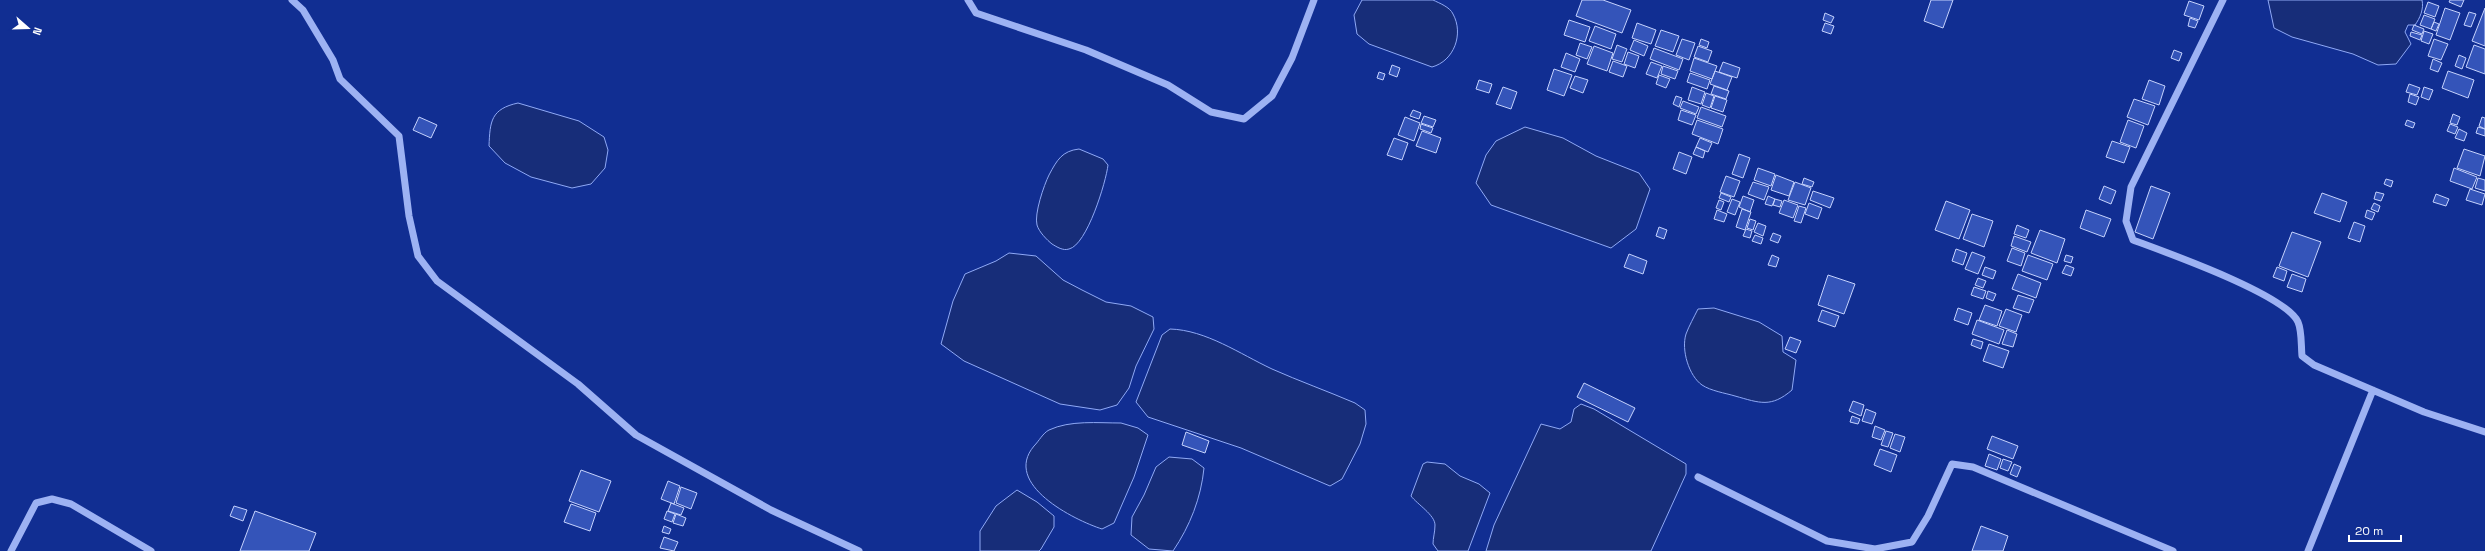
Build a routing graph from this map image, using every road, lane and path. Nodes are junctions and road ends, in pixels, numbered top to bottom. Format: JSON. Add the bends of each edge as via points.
{"nodes":[{"id":1,"x":292,"y":0,"type":"edge"},
{"id":2,"x":968,"y":0,"type":"edge"},
{"id":3,"x":1314,"y":0,"type":"edge"},
{"id":4,"x":2224,"y":0,"type":"edge"},
{"id":5,"x":2373,"y":390,"type":"junction"},
{"id":6,"x":2485,"y":432,"type":"edge"},
{"id":7,"x":1698,"y":477,"type":"dead end"},
{"id":8,"x":11,"y":551,"type":"edge"},
{"id":9,"x":151,"y":551,"type":"edge"},
{"id":10,"x":859,"y":551,"type":"edge"},
{"id":11,"x":2173,"y":551,"type":"edge"},
{"id":12,"x":2308,"y":551,"type":"edge"}],
"edges":[{"from":1,"to":10,"type":"street","via":[[303,10],[333,60],[340,79],[398,136],[409,216],[418,256],[437,281],[578,384],[636,435],[771,510]]},
{"from":2,"to":3,"type":"street","via":[[976,13],[1086,50],[1168,85],[1211,112],[1244,119],[1272,96],[1292,58]]},
{"from":4,"to":5,"type":"street","via":[[2131,187],[2126,221],[2132,240],[2204,268],[2279,303],[2298,322],[2302,356],[2314,365]]},
{"from":5,"to":6,"type":"street","via":[[2424,412]]},
{"from":5,"to":12,"type":"street"},
{"from":7,"to":11,"type":"street","via":[[1827,541],[1874,549],[1912,542],[1928,516],[1952,464],[1973,467]]},
{"from":8,"to":9,"type":"street","via":[[36,503],[52,499],[71,504]]}]}
